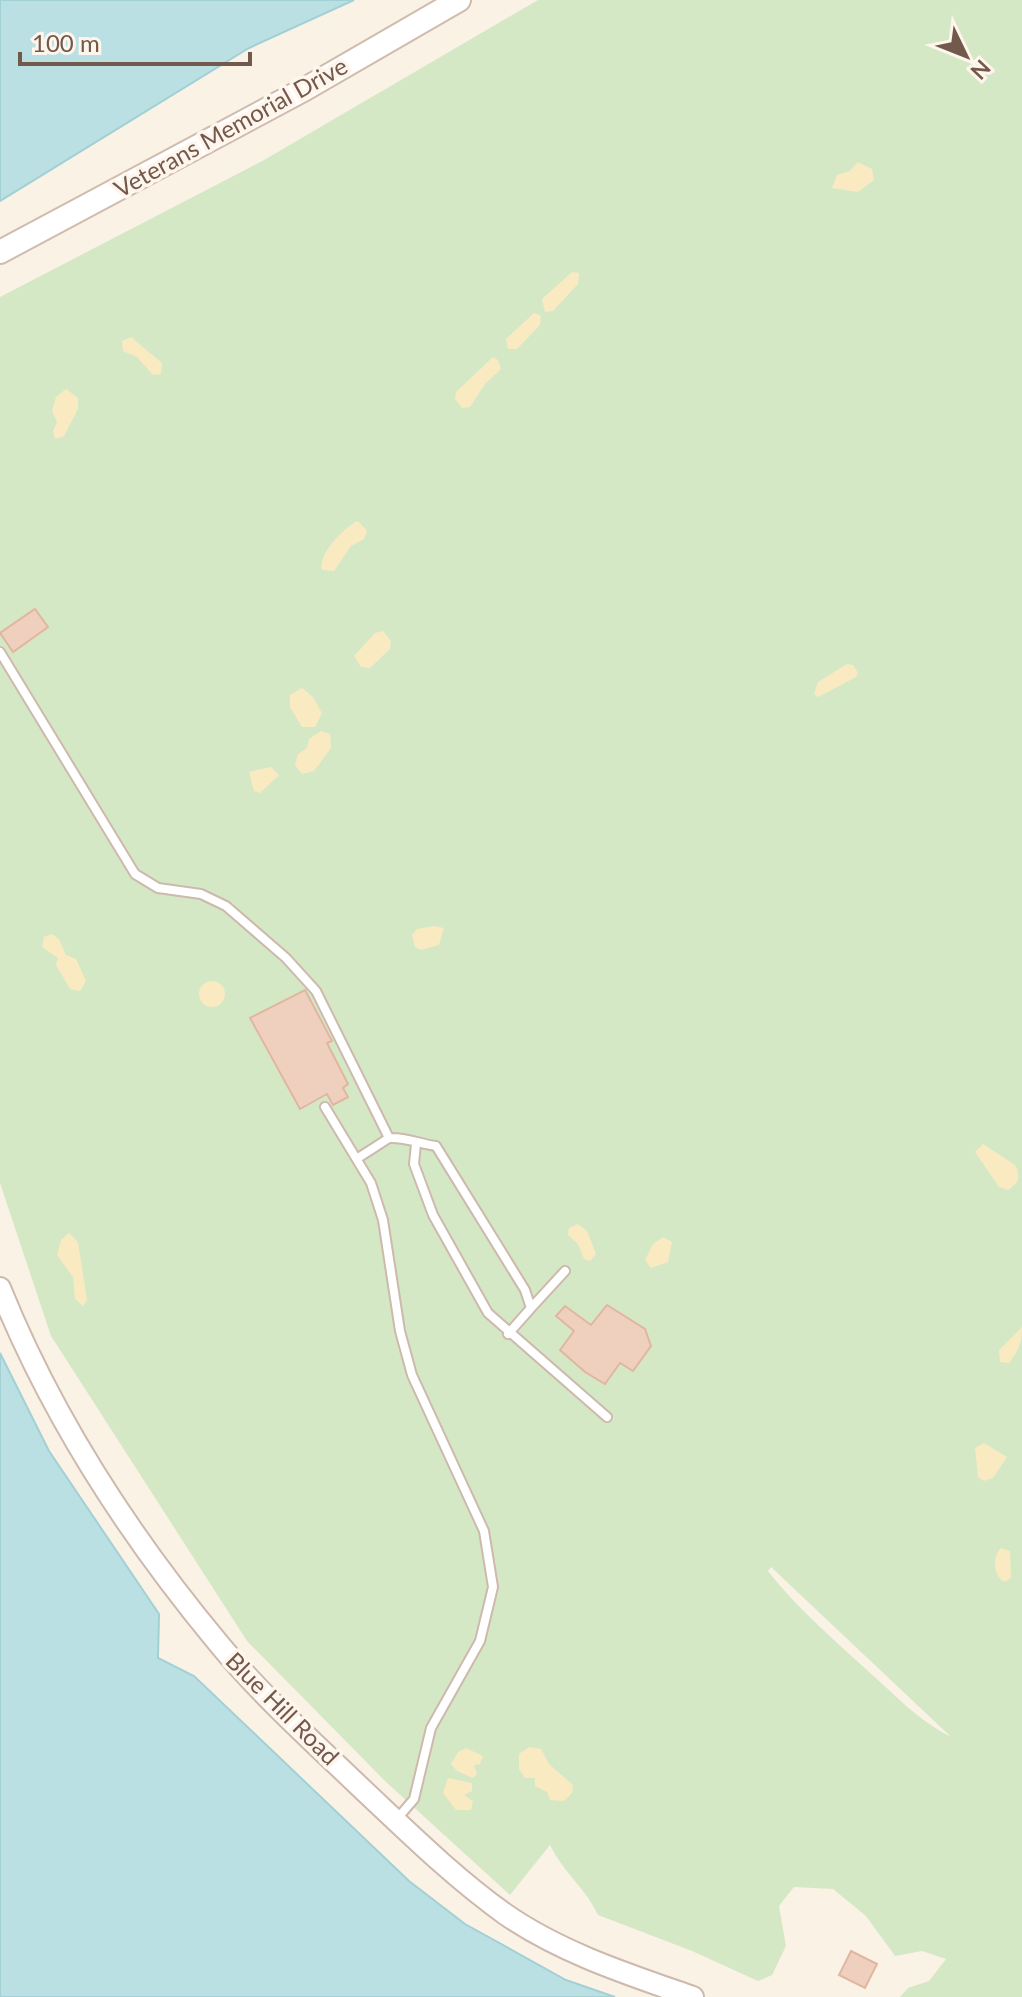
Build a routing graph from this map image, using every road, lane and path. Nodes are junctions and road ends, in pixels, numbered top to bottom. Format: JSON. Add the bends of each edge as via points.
{"nodes":[{"id":1,"x":459,"y":0,"type":"edge"},
{"id":2,"x":0,"y":252,"type":"edge"},
{"id":3,"x":0,"y":652,"type":"edge"},
{"id":4,"x":325,"y":1107,"type":"dead end"},
{"id":5,"x":389,"y":1138,"type":"junction"},
{"id":6,"x":416,"y":1144,"type":"junction"},
{"id":7,"x":358,"y":1158,"type":"junction"},
{"id":8,"x":565,"y":1271,"type":"dead end"},
{"id":9,"x":0,"y":1288,"type":"edge"},
{"id":10,"x":531,"y":1308,"type":"junction"},
{"id":11,"x":508,"y":1334,"type":"junction"},
{"id":12,"x":607,"y":1417,"type":"dead end"},
{"id":13,"x":395,"y":1820,"type":"junction"},
{"id":14,"x":693,"y":1997,"type":"edge"}],
"edges":[{"from":1,"to":2,"type":"main road","name":"Veterans Memorial Drive"},
{"from":3,"to":5,"type":"lane","via":[[135,874],[158,888],[201,894],[226,906],[316,991]]},
{"from":4,"to":7,"type":"lane"},
{"from":5,"to":6,"type":"lane"},
{"from":5,"to":7,"type":"lane"},
{"from":6,"to":10,"type":"lane","via":[[436,1146]]},
{"from":6,"to":11,"type":"lane","via":[[414,1164],[433,1215],[468,1283]]},
{"from":7,"to":13,"type":"lane","via":[[383,1220],[412,1375],[484,1531],[493,1587],[480,1641],[431,1728],[414,1799]]},
{"from":8,"to":10,"type":"lane"},
{"from":9,"to":13,"type":"street","name":"Blue Hill Road","via":[[46,1389],[160,1569],[283,1713]]},
{"from":10,"to":11,"type":"lane"},
{"from":11,"to":12,"type":"lane"},
{"from":13,"to":14,"type":"street","name":"Blue Hill Road","via":[[507,1915],[568,1949]]}]}
